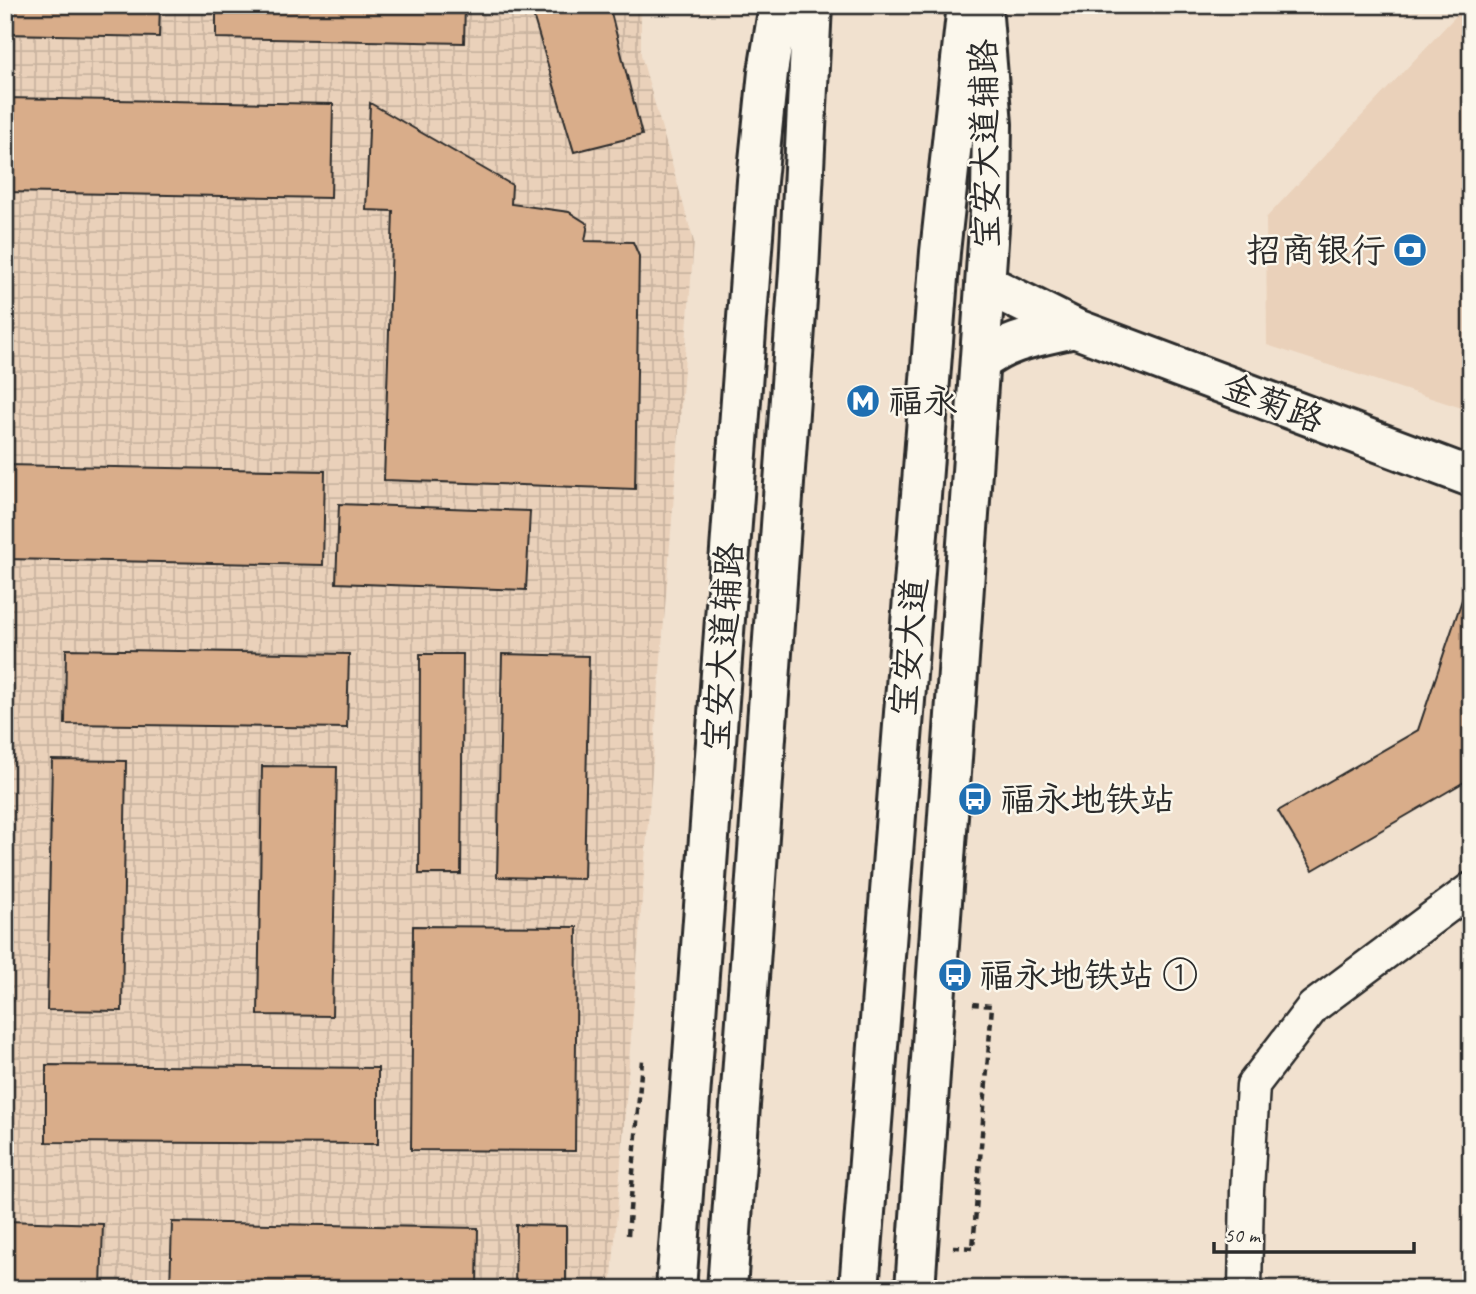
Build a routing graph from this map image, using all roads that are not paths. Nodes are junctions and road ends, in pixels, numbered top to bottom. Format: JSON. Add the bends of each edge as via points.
{"nodes":[{"id":1,"x":779,"y":5,"type":"edge"},
{"id":2,"x":812,"y":5,"type":"edge"},
{"id":3,"x":967,"y":5,"type":"edge"},
{"id":4,"x":982,"y":5,"type":"edge"},
{"id":5,"x":986,"y":284,"type":"junction"},
{"id":6,"x":1074,"y":328,"type":"junction"},
{"id":7,"x":981,"y":362,"type":"junction"},
{"id":8,"x":1471,"y":477,"type":"edge"},
{"id":9,"x":1471,"y":889,"type":"edge"},
{"id":10,"x":676,"y":1289,"type":"edge"},
{"id":11,"x":727,"y":1289,"type":"edge"},
{"id":12,"x":859,"y":1289,"type":"edge"},
{"id":13,"x":915,"y":1289,"type":"edge"},
{"id":14,"x":1245,"y":1289,"type":"edge"}],
"edges":[{"from":1,"to":10,"type":"main road","name":"宝安大道辅路","via":[[757,181]]},
{"from":2,"to":11,"type":"main road","via":[[798,285]]},
{"from":3,"to":12,"type":"main road","name":"宝安大道","via":[[940,252]]},
{"from":4,"to":5,"type":"main road","name":"宝安大道辅路","via":[[992,124]]},
{"from":5,"to":6,"type":"main road","name":"金菊路"},
{"from":5,"to":7,"type":"main road","name":"宝安大道辅路"},
{"from":6,"to":7,"type":"main road","via":[[1015,342]]},
{"from":6,"to":8,"type":"main road","name":"金菊路"},
{"from":7,"to":13,"type":"main road","name":"宝安大道辅路"},
{"from":9,"to":14,"type":"street","via":[[1313,1007],[1253,1085]]}]}
